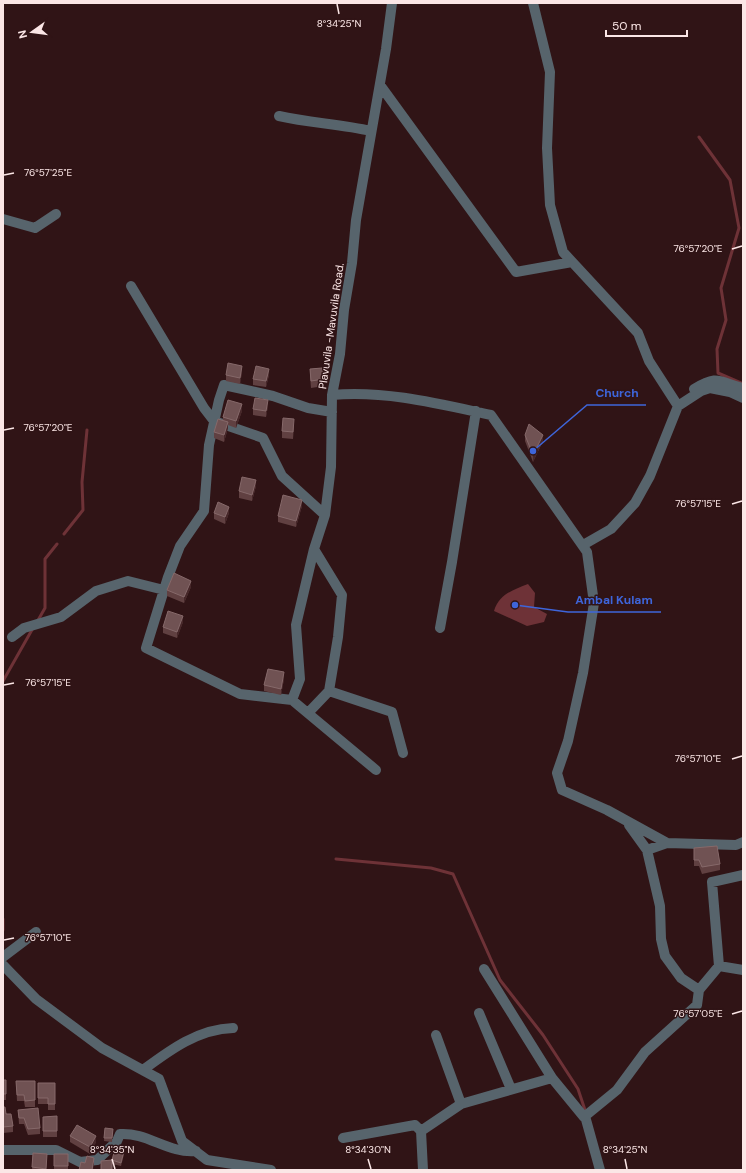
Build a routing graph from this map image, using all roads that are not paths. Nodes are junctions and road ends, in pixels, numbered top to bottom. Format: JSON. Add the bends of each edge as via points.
{"nodes":[{"id":1,"x":392,"y":3,"type":"edge"},
{"id":2,"x":533,"y":3,"type":"edge"},
{"id":3,"x":380,"y":85,"type":"junction"},
{"id":4,"x":279,"y":116,"type":"dead end"},
{"id":5,"x":371,"y":131,"type":"junction"},
{"id":6,"x":56,"y":214,"type":"dead end"},
{"id":7,"x":3,"y":218,"type":"edge"},
{"id":8,"x":572,"y":262,"type":"junction"},
{"id":9,"x":130,"y":286,"type":"dead end"},
{"id":10,"x":743,"y":388,"type":"edge"},
{"id":11,"x":332,"y":395,"type":"junction"},
{"id":12,"x":743,"y":398,"type":"edge"},
{"id":13,"x":678,"y":406,"type":"junction"},
{"id":14,"x":476,"y":411,"type":"junction"},
{"id":15,"x":332,"y":412,"type":"junction"},
{"id":16,"x":214,"y":421,"type":"junction"},
{"id":17,"x":326,"y":515,"type":"junction"},
{"id":18,"x":588,"y":546,"type":"junction"},
{"id":19,"x":314,"y":549,"type":"junction"},
{"id":20,"x":164,"y":590,"type":"junction"},
{"id":21,"x":440,"y":628,"type":"dead end"},
{"id":22,"x":12,"y":638,"type":"dead end"},
{"id":23,"x":329,"y":691,"type":"junction"},
{"id":24,"x":292,"y":700,"type":"junction"},
{"id":25,"x":308,"y":712,"type":"junction"},
{"id":26,"x":403,"y":753,"type":"dead end"},
{"id":27,"x":376,"y":770,"type":"dead end"},
{"id":28,"x":624,"y":819,"type":"junction"},
{"id":29,"x":743,"y":842,"type":"edge"},
{"id":30,"x":667,"y":843,"type":"junction"},
{"id":31,"x":647,"y":850,"type":"junction"},
{"id":32,"x":743,"y":875,"type":"edge"},
{"id":33,"x":36,"y":932,"type":"dead end"},
{"id":34,"x":3,"y":957,"type":"edge"},
{"id":35,"x":3,"y":965,"type":"edge"},
{"id":36,"x":719,"y":966,"type":"junction"},
{"id":37,"x":484,"y":969,"type":"dead end"},
{"id":38,"x":743,"y":970,"type":"edge"},
{"id":39,"x":700,"y":990,"type":"junction"},
{"id":40,"x":479,"y":1013,"type":"dead end"},
{"id":41,"x":233,"y":1028,"type":"dead end"},
{"id":42,"x":436,"y":1034,"type":"dead end"},
{"id":43,"x":143,"y":1070,"type":"junction"},
{"id":44,"x":552,"y":1078,"type":"junction"},
{"id":45,"x":511,"y":1089,"type":"junction"},
{"id":46,"x":461,"y":1104,"type":"junction"},
{"id":47,"x":587,"y":1114,"type":"junction"},
{"id":48,"x":421,"y":1131,"type":"junction"},
{"id":49,"x":343,"y":1138,"type":"dead end"},
{"id":50,"x":3,"y":1150,"type":"edge"},
{"id":51,"x":196,"y":1151,"type":"junction"},
{"id":52,"x":271,"y":1170,"type":"edge"},
{"id":53,"x":423,"y":1170,"type":"edge"},
{"id":54,"x":600,"y":1170,"type":"edge"}],
"edges":[{"from":1,"to":3,"type":"street","name":"Plavuvila -Mavuvila Road."},
{"from":2,"to":8,"type":"street","via":[[550,72],[547,148],[550,205],[563,252]]},
{"from":3,"to":5,"type":"street","name":"Plavuvila -Mavuvila Road."},
{"from":3,"to":8,"type":"street","via":[[516,272]]},
{"from":4,"to":5,"type":"street"},
{"from":5,"to":11,"type":"street","name":"Plavuvila -Mavuvila Road."},
{"from":6,"to":7,"type":"street","via":[[34,228]]},
{"from":8,"to":13,"type":"street","via":[[638,333],[649,361]]},
{"from":9,"to":16,"type":"street"},
{"from":10,"to":13,"type":"street","via":[[708,380],[683,396]]},
{"from":11,"to":14,"type":"street","name":"Plavuvila -Mavuvila Road.","via":[[353,393],[429,402]]},
{"from":11,"to":15,"type":"street"},
{"from":12,"to":13,"type":"street","via":[[710,388]]},
{"from":13,"to":18,"type":"street","via":[[650,476],[635,503],[611,529]]},
{"from":14,"to":18,"type":"street","name":"Plavuvila -Mavuvila Road.","via":[[492,415]]},
{"from":14,"to":21,"type":"street"},
{"from":15,"to":16,"type":"street","via":[[308,408],[225,384]]},
{"from":15,"to":17,"type":"street","via":[[331,467]]},
{"from":16,"to":17,"type":"street","via":[[264,438],[282,476]]},
{"from":16,"to":20,"type":"street","via":[[209,445],[204,511],[180,546]]},
{"from":17,"to":19,"type":"street"},
{"from":18,"to":28,"type":"street","name":"Plavuvila -Mavuvila Road.","via":[[594,604],[583,673],[568,741],[557,772],[562,790]]},
{"from":19,"to":23,"type":"street","via":[[342,595]]},
{"from":19,"to":24,"type":"street","via":[[296,625],[300,679]]},
{"from":20,"to":22,"type":"street","via":[[128,581],[96,591],[61,617],[26,627]]},
{"from":20,"to":24,"type":"street","via":[[146,648],[240,694]]},
{"from":23,"to":25,"type":"street"},
{"from":23,"to":26,"type":"street","via":[[392,712]]},
{"from":24,"to":25,"type":"street"},
{"from":25,"to":27,"type":"street"},
{"from":28,"to":30,"type":"street","name":"Plavuvila -Mavuvila Road."},
{"from":28,"to":31,"type":"street"},
{"from":29,"to":30,"type":"street","name":"Plavuvila -Mavuvila Road."},
{"from":30,"to":31,"type":"street"},
{"from":31,"to":39,"type":"street","via":[[660,906],[661,939],[665,956],[681,978]]},
{"from":32,"to":36,"type":"street","via":[[712,882]]},
{"from":33,"to":34,"type":"street"},
{"from":35,"to":43,"type":"street","via":[[36,999],[102,1048]]},
{"from":36,"to":38,"type":"street"},
{"from":36,"to":39,"type":"street"},
{"from":37,"to":44,"type":"street"},
{"from":39,"to":47,"type":"street","via":[[697,1005],[645,1052],[617,1090]]},
{"from":40,"to":45,"type":"street"},
{"from":41,"to":43,"type":"street","via":[[216,1029],[194,1037]]},
{"from":42,"to":46,"type":"street"},
{"from":43,"to":51,"type":"street","via":[[159,1079],[182,1141]]},
{"from":44,"to":45,"type":"street"},
{"from":44,"to":47,"type":"street"},
{"from":45,"to":46,"type":"street"},
{"from":46,"to":48,"type":"street"},
{"from":47,"to":54,"type":"street"},
{"from":48,"to":49,"type":"street","via":[[415,1125]]},
{"from":48,"to":53,"type":"street"},
{"from":50,"to":51,"type":"street","via":[[56,1150],[80,1162],[97,1160],[120,1134],[128,1133],[188,1152]]},
{"from":51,"to":52,"type":"street","via":[[207,1160]]}]}
